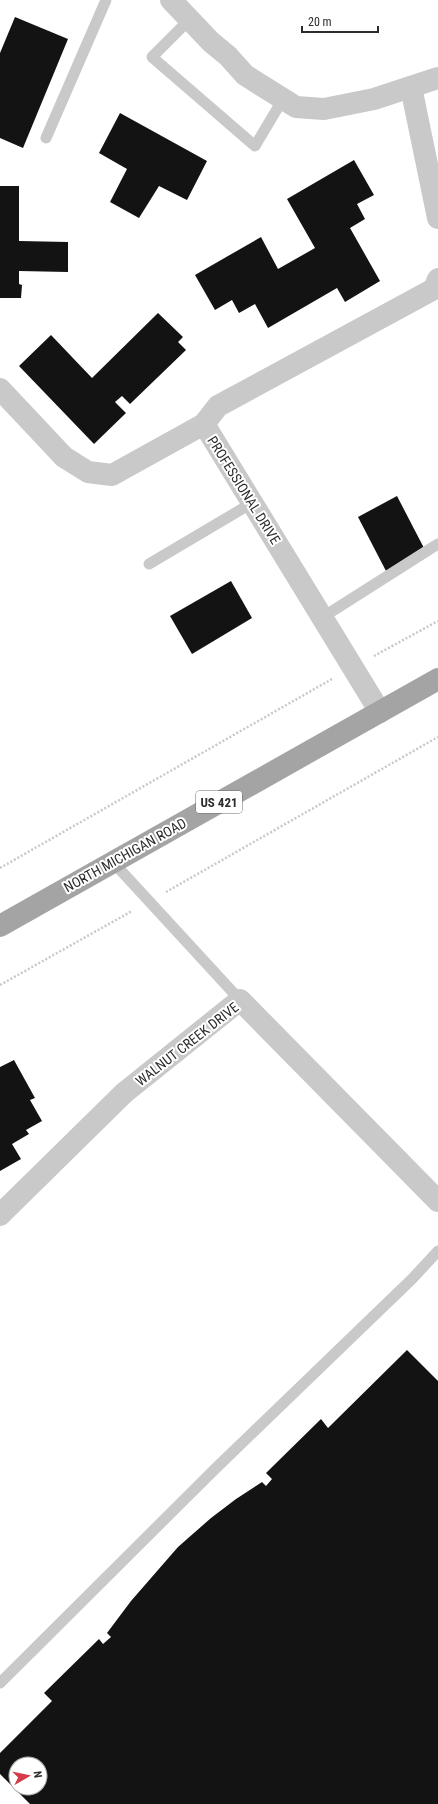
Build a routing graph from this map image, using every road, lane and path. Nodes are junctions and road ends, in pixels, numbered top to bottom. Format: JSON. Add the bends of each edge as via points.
{"nodes":[{"id":1,"x":106,"y":0,"type":"edge"},
{"id":2,"x":170,"y":0,"type":"edge"},
{"id":3,"x":190,"y":19,"type":"junction"},
{"id":4,"x":438,"y":78,"type":"edge"},
{"id":5,"x":411,"y":87,"type":"junction"},
{"id":6,"x":283,"y":99,"type":"junction"},
{"id":7,"x":46,"y":138,"type":"dead end"},
{"id":8,"x":438,"y":218,"type":"edge"},
{"id":9,"x":438,"y":279,"type":"edge"},
{"id":10,"x":0,"y":389,"type":"edge"},
{"id":11,"x":204,"y":424,"type":"junction"},
{"id":12,"x":252,"y":503,"type":"junction"},
{"id":13,"x":438,"y":544,"type":"edge"},
{"id":14,"x":149,"y":564,"type":"dead end"},
{"id":15,"x":322,"y":617,"type":"junction"},
{"id":16,"x":438,"y":621,"type":"edge"},
{"id":17,"x":353,"y":667,"type":"junction"},
{"id":18,"x":438,"y":679,"type":"edge"},
{"id":19,"x":380,"y":712,"type":"junction"},
{"id":20,"x":438,"y":737,"type":"edge"},
{"id":21,"x":113,"y":862,"type":"junction"},
{"id":22,"x":0,"y":868,"type":"edge"},
{"id":23,"x":149,"y":901,"type":"junction"},
{"id":24,"x":0,"y":926,"type":"edge"},
{"id":25,"x":0,"y":985,"type":"edge"},
{"id":26,"x":240,"y":1000,"type":"junction"},
{"id":27,"x":438,"y":1201,"type":"edge"},
{"id":28,"x":0,"y":1215,"type":"edge"},
{"id":29,"x":438,"y":1251,"type":"edge"},
{"id":30,"x":0,"y":1683,"type":"edge"}],
"edges":[{"from":1,"to":7,"type":"lane"},
{"from":2,"to":3,"type":"street"},
{"from":3,"to":6,"type":"street","via":[[245,75]]},
{"from":3,"to":6,"type":"lane","via":[[152,57],[255,146]]},
{"from":4,"to":5,"type":"street"},
{"from":5,"to":6,"type":"street","via":[[324,109],[296,107]]},
{"from":5,"to":8,"type":"street"},
{"from":9,"to":11,"type":"street","name":"PROFESSIONAL DRIVE","via":[[434,289],[218,406]]},
{"from":10,"to":11,"type":"street","via":[[64,457],[88,472],[112,475]]},
{"from":11,"to":12,"type":"street","name":"PROFESSIONAL DRIVE"},
{"from":12,"to":14,"type":"lane"},
{"from":12,"to":15,"type":"street","name":"PROFESSIONAL DRIVE"},
{"from":13,"to":15,"type":"lane"},
{"from":15,"to":17,"type":"street","name":"PROFESSIONAL DRIVE"},
{"from":16,"to":17,"type":"path"},
{"from":17,"to":19,"type":"street","name":"PROFESSIONAL DRIVE"},
{"from":17,"to":22,"type":"path"},
{"from":18,"to":19,"type":"main road","name":"NORTH MICHIGAN ROAD","number":"US 421"},
{"from":19,"to":21,"type":"main road","name":"NORTH MICHIGAN ROAD","number":"US 421"},
{"from":20,"to":23,"type":"path"},
{"from":21,"to":23,"type":"lane"},
{"from":21,"to":24,"type":"main road","name":"NORTH MICHIGAN ROAD","number":"US 421"},
{"from":23,"to":25,"type":"path"},
{"from":23,"to":26,"type":"lane"},
{"from":26,"to":27,"type":"street","name":"WALNUT CREEK DRIVE"},
{"from":26,"to":28,"type":"street","name":"WALNUT CREEK DRIVE","via":[[124,1093]]},
{"from":29,"to":30,"type":"lane"}]}
